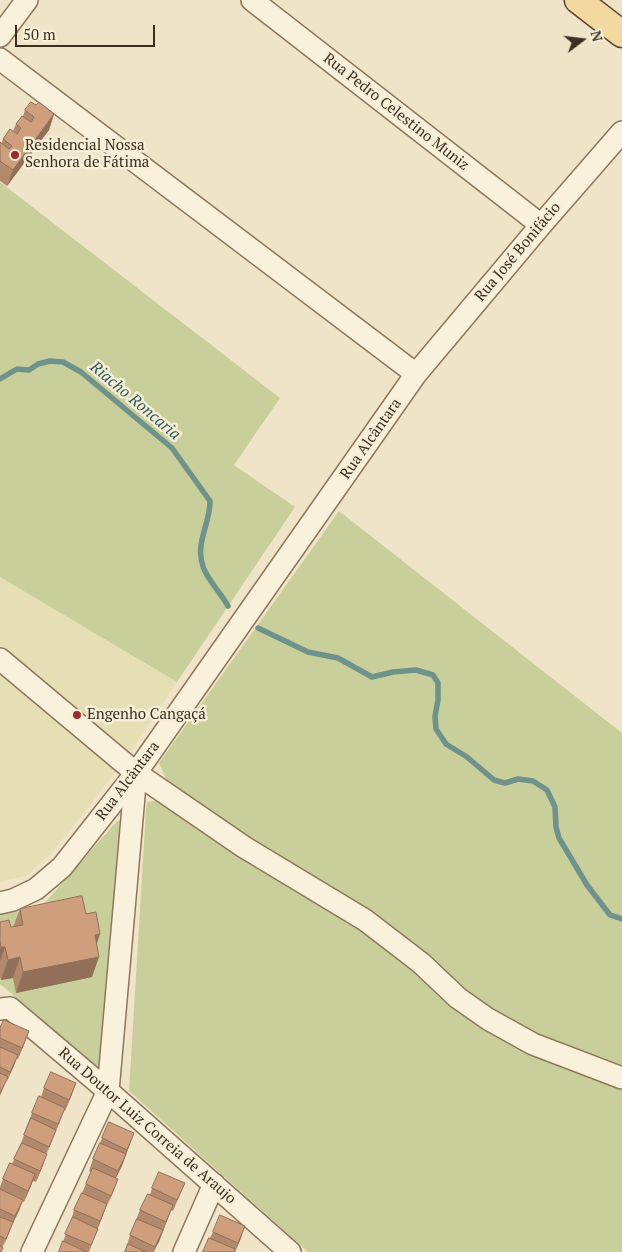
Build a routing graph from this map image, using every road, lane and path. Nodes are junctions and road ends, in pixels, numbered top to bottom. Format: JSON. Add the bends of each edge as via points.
{"nodes":[{"id":1,"x":27,"y":0,"type":"edge"},
{"id":2,"x":252,"y":0,"type":"edge"},
{"id":3,"x":578,"y":0,"type":"edge"},
{"id":4,"x":622,"y":34,"type":"edge"},
{"id":5,"x":0,"y":36,"type":"edge"},
{"id":6,"x":0,"y":59,"type":"edge"},
{"id":7,"x":622,"y":132,"type":"edge"},
{"id":8,"x":541,"y":225,"type":"junction"},
{"id":9,"x":416,"y":374,"type":"junction"},
{"id":10,"x":0,"y":659,"type":"edge"},
{"id":11,"x":136,"y":773,"type":"junction"},
{"id":12,"x":0,"y":903,"type":"edge"},
{"id":13,"x":3,"y":1005,"type":"edge"},
{"id":14,"x":622,"y":1078,"type":"edge"},
{"id":15,"x":108,"y":1091,"type":"junction"},
{"id":16,"x":214,"y":1184,"type":"junction"},
{"id":17,"x":32,"y":1252,"type":"edge"},
{"id":18,"x":184,"y":1252,"type":"edge"},
{"id":19,"x":290,"y":1252,"type":"edge"}],
"edges":[{"from":1,"to":5,"type":"street"},
{"from":2,"to":8,"type":"street","name":"Rua Pedro Celestino Muniz"},
{"from":3,"to":4,"type":"main road"},
{"from":6,"to":9,"type":"street"},
{"from":7,"to":8,"type":"street","name":"Rua José Bonifácio"},
{"from":8,"to":9,"type":"street","name":"Rua José Bonifácio"},
{"from":9,"to":11,"type":"street","name":"Rua Alcântara"},
{"from":10,"to":11,"type":"street"},
{"from":11,"to":12,"type":"street","name":"Rua Alcântara","via":[[62,867],[36,889]]},
{"from":11,"to":14,"type":"street","via":[[244,847],[364,920],[488,1020],[533,1044]]},
{"from":11,"to":15,"type":"street"},
{"from":13,"to":15,"type":"street","name":"Rua Doutor Luiz Correia de Araujo"},
{"from":15,"to":16,"type":"street","name":"Rua Doutor Luiz Correia de Araujo"},
{"from":15,"to":17,"type":"street"},
{"from":16,"to":18,"type":"street"},
{"from":16,"to":19,"type":"street","name":"Rua Doutor Luiz Correia de Araujo"}]}
